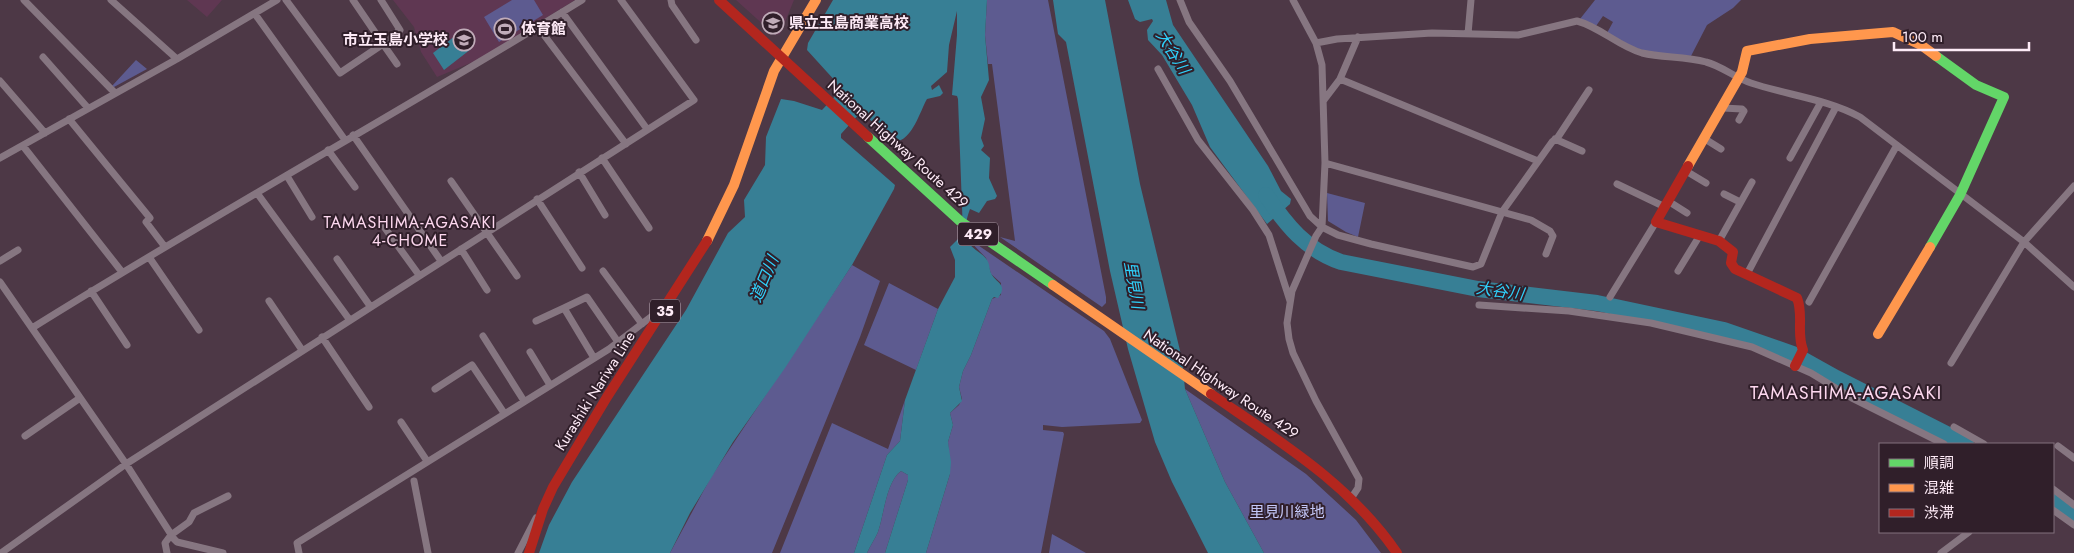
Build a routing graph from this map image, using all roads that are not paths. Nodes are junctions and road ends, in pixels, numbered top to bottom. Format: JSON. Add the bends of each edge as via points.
{"nodes":[{"id":1,"x":24,"y":0,"type":"edge"},
{"id":2,"x":111,"y":0,"type":"edge"},
{"id":3,"x":277,"y":0,"type":"edge"},
{"id":4,"x":286,"y":0,"type":"edge"},
{"id":5,"x":353,"y":0,"type":"edge"},
{"id":6,"x":381,"y":0,"type":"edge"},
{"id":7,"x":582,"y":0,"type":"edge"},
{"id":8,"x":621,"y":0,"type":"edge"},
{"id":9,"x":672,"y":0,"type":"edge"},
{"id":10,"x":719,"y":0,"type":"edge"},
{"id":11,"x":816,"y":0,"type":"edge"},
{"id":12,"x":1180,"y":0,"type":"edge"},
{"id":13,"x":1293,"y":0,"type":"edge"},
{"id":14,"x":1470,"y":0,"type":"edge"},
{"id":15,"x":562,"y":12,"type":"junction"},
{"id":16,"x":255,"y":14,"type":"junction"},
{"id":17,"x":538,"y":27,"type":"junction"},
{"id":18,"x":1468,"y":34,"type":"junction"},
{"id":19,"x":1358,"y":37,"type":"junction"},
{"id":20,"x":696,"y":40,"type":"dead end"},
{"id":21,"x":1316,"y":43,"type":"junction"},
{"id":22,"x":383,"y":44,"type":"junction"},
{"id":23,"x":43,"y":57,"type":"dead end"},
{"id":24,"x":781,"y":58,"type":"junction"},
{"id":25,"x":177,"y":59,"type":"junction"},
{"id":26,"x":397,"y":64,"type":"dead end"},
{"id":27,"x":1158,"y":69,"type":"dead end"},
{"id":28,"x":1340,"y":79,"type":"junction"},
{"id":29,"x":1738,"y":79,"type":"junction"},
{"id":30,"x":0,"y":81,"type":"edge"},
{"id":31,"x":1589,"y":90,"type":"dead end"},
{"id":32,"x":115,"y":93,"type":"junction"},
{"id":33,"x":1324,"y":100,"type":"junction"},
{"id":34,"x":1821,"y":102,"type":"junction"},
{"id":35,"x":1836,"y":107,"type":"junction"},
{"id":36,"x":88,"y":108,"type":"junction"},
{"id":37,"x":1723,"y":108,"type":"junction"},
{"id":38,"x":69,"y":119,"type":"junction"},
{"id":39,"x":1739,"y":120,"type":"dead end"},
{"id":40,"x":647,"y":130,"type":"junction"},
{"id":41,"x":45,"y":133,"type":"junction"},
{"id":42,"x":353,"y":135,"type":"junction"},
{"id":43,"x":1555,"y":139,"type":"junction"},
{"id":44,"x":1704,"y":139,"type":"junction"},
{"id":45,"x":345,"y":140,"type":"junction"},
{"id":46,"x":626,"y":144,"type":"junction"},
{"id":47,"x":1897,"y":145,"type":"junction"},
{"id":48,"x":23,"y":146,"type":"junction"},
{"id":49,"x":1721,"y":149,"type":"dead end"},
{"id":50,"x":328,"y":150,"type":"junction"},
{"id":51,"x":1582,"y":151,"type":"dead end"},
{"id":52,"x":0,"y":158,"type":"edge"},
{"id":53,"x":602,"y":158,"type":"junction"},
{"id":54,"x":1790,"y":158,"type":"dead end"},
{"id":55,"x":1538,"y":161,"type":"junction"},
{"id":56,"x":1325,"y":163,"type":"junction"},
{"id":57,"x":1686,"y":171,"type":"junction"},
{"id":58,"x":580,"y":172,"type":"junction"},
{"id":59,"x":286,"y":176,"type":"junction"},
{"id":60,"x":451,"y":181,"type":"dead end"},
{"id":61,"x":1752,"y":182,"type":"dead end"},
{"id":62,"x":1706,"y":183,"type":"dead end"},
{"id":63,"x":1617,"y":184,"type":"dead end"},
{"id":64,"x":2074,"y":186,"type":"edge"},
{"id":65,"x":355,"y":187,"type":"dead end"},
{"id":66,"x":257,"y":193,"type":"junction"},
{"id":67,"x":1724,"y":194,"type":"dead end"},
{"id":68,"x":1960,"y":195,"type":"junction"},
{"id":69,"x":536,"y":199,"type":"junction"},
{"id":70,"x":1740,"y":202,"type":"junction"},
{"id":71,"x":1667,"y":204,"type":"junction"},
{"id":72,"x":1502,"y":212,"type":"junction"},
{"id":73,"x":1687,"y":213,"type":"dead end"},
{"id":74,"x":605,"y":215,"type":"dead end"},
{"id":75,"x":312,"y":217,"type":"dead end"},
{"id":76,"x":1656,"y":222,"type":"junction"},
{"id":77,"x":382,"y":224,"type":"dead end"},
{"id":78,"x":1322,"y":227,"type":"junction"},
{"id":79,"x":649,"y":228,"type":"dead end"},
{"id":80,"x":487,"y":231,"type":"junction"},
{"id":81,"x":1700,"y":235,"type":"junction"},
{"id":82,"x":1719,"y":241,"type":"junction"},
{"id":83,"x":2024,"y":242,"type":"junction"},
{"id":84,"x":165,"y":247,"type":"junction"},
{"id":85,"x":460,"y":249,"type":"junction"},
{"id":86,"x":18,"y":250,"type":"dead end"},
{"id":87,"x":1546,"y":254,"type":"dead end"},
{"id":88,"x":149,"y":257,"type":"junction"},
{"id":89,"x":337,"y":259,"type":"dead end"},
{"id":90,"x":0,"y":261,"type":"edge"},
{"id":91,"x":441,"y":261,"type":"junction"},
{"id":92,"x":582,"y":268,"type":"dead end"},
{"id":93,"x":603,"y":271,"type":"dead end"},
{"id":94,"x":1678,"y":271,"type":"dead end"},
{"id":95,"x":122,"y":272,"type":"junction"},
{"id":96,"x":1746,"y":274,"type":"junction"},
{"id":97,"x":418,"y":275,"type":"junction"},
{"id":98,"x":517,"y":276,"type":"dead end"},
{"id":99,"x":0,"y":282,"type":"edge"},
{"id":100,"x":2074,"y":287,"type":"edge"},
{"id":101,"x":487,"y":290,"type":"dead end"},
{"id":102,"x":91,"y":291,"type":"junction"},
{"id":103,"x":1610,"y":297,"type":"dead end"},
{"id":104,"x":269,"y":301,"type":"dead end"},
{"id":105,"x":671,"y":301,"type":"junction"},
{"id":106,"x":1290,"y":301,"type":"junction"},
{"id":107,"x":1809,"y":302,"type":"dead end"},
{"id":108,"x":1479,"y":305,"type":"dead end"},
{"id":109,"x":370,"y":306,"type":"junction"},
{"id":110,"x":564,"y":308,"type":"junction"},
{"id":111,"x":349,"y":319,"type":"junction"},
{"id":112,"x":536,"y":321,"type":"dead end"},
{"id":113,"x":642,"y":324,"type":"junction"},
{"id":114,"x":32,"y":328,"type":"junction"},
{"id":115,"x":199,"y":330,"type":"dead end"},
{"id":116,"x":1878,"y":334,"type":"dead end"},
{"id":117,"x":483,"y":336,"type":"dead end"},
{"id":118,"x":322,"y":337,"type":"junction"},
{"id":119,"x":618,"y":342,"type":"junction"},
{"id":120,"x":127,"y":345,"type":"dead end"},
{"id":121,"x":302,"y":350,"type":"junction"},
{"id":122,"x":530,"y":352,"type":"dead end"},
{"id":123,"x":594,"y":358,"type":"junction"},
{"id":124,"x":1951,"y":363,"type":"dead end"},
{"id":125,"x":1796,"y":366,"type":"junction"},
{"id":126,"x":550,"y":385,"type":"junction"},
{"id":127,"x":435,"y":389,"type":"dead end"},
{"id":128,"x":80,"y":398,"type":"junction"},
{"id":129,"x":524,"y":401,"type":"junction"},
{"id":130,"x":369,"y":408,"type":"dead end"},
{"id":131,"x":504,"y":413,"type":"junction"},
{"id":132,"x":401,"y":422,"type":"dead end"},
{"id":133,"x":1954,"y":427,"type":"dead end"},
{"id":134,"x":25,"y":436,"type":"dead end"},
{"id":135,"x":1942,"y":443,"type":"edge"},
{"id":136,"x":1982,"y":443,"type":"edge"},
{"id":137,"x":2058,"y":446,"type":"dead end"},
{"id":138,"x":2074,"y":458,"type":"edge"},
{"id":139,"x":427,"y":460,"type":"junction"},
{"id":140,"x":126,"y":464,"type":"junction"},
{"id":141,"x":414,"y":481,"type":"dead end"},
{"id":142,"x":2054,"y":490,"type":"edge"},
{"id":143,"x":228,"y":496,"type":"dead end"},
{"id":144,"x":1352,"y":497,"type":"junction"},
{"id":145,"x":2074,"y":505,"type":"edge"},
{"id":146,"x":543,"y":509,"type":"junction"},
{"id":147,"x":2054,"y":511,"type":"edge"},
{"id":148,"x":2074,"y":525,"type":"edge"},
{"id":149,"x":1968,"y":533,"type":"edge"},
{"id":150,"x":171,"y":535,"type":"junction"},
{"id":151,"x":0,"y":552,"type":"edge"},
{"id":152,"x":167,"y":553,"type":"edge"},
{"id":153,"x":223,"y":553,"type":"edge"},
{"id":154,"x":299,"y":553,"type":"edge"},
{"id":155,"x":428,"y":553,"type":"edge"},
{"id":156,"x":518,"y":553,"type":"edge"},
{"id":157,"x":529,"y":553,"type":"edge"},
{"id":158,"x":1397,"y":553,"type":"edge"},
{"id":159,"x":1940,"y":553,"type":"edge"}],
"edges":[{"from":1,"to":32,"type":"street"},
{"from":2,"to":25,"type":"street"},
{"from":3,"to":16,"type":"street"},
{"from":4,"to":22,"type":"street","via":[[340,73]]},
{"from":5,"to":22,"type":"street"},
{"from":6,"to":22,"type":"street","via":[[400,30]]},
{"from":7,"to":15,"type":"street"},
{"from":8,"to":40,"type":"street","via":[[694,100]]},
{"from":9,"to":20,"type":"street"},
{"from":10,"to":24,"type":"main road","name":"National Highway Route 429","number":"429"},
{"from":11,"to":24,"type":"main road","name":"Kurashiki Nariwa Line"},
{"from":12,"to":78,"type":"street","via":[[1189,22],[1230,81],[1303,206]]},
{"from":13,"to":21,"type":"street"},
{"from":14,"to":18,"type":"street"},
{"from":15,"to":17,"type":"street"},
{"from":15,"to":40,"type":"street"},
{"from":16,"to":25,"type":"street"},
{"from":16,"to":45,"type":"street"},
{"from":17,"to":42,"type":"street"},
{"from":17,"to":46,"type":"street"},
{"from":18,"to":19,"type":"street"},
{"from":18,"to":29,"type":"street","via":[[1518,35],[1577,21],[1640,52],[1709,62]]},
{"from":19,"to":21,"type":"street"},
{"from":19,"to":28,"type":"street"},
{"from":21,"to":33,"type":"street","via":[[1322,65]]},
{"from":22,"to":26,"type":"street"},
{"from":23,"to":36,"type":"street"},
{"from":24,"to":105,"type":"main road","name":"Kurashiki Nariwa Line","number":"35","via":[[734,184],[702,251]]},
{"from":24,"to":144,"type":"main road","name":"National Highway Route 429","number":"429","via":[[960,221],[1315,466]]},
{"from":25,"to":32,"type":"street"},
{"from":27,"to":106,"type":"street","via":[[1198,140],[1269,235]]},
{"from":28,"to":33,"type":"street"},
{"from":28,"to":55,"type":"street"},
{"from":29,"to":34,"type":"street"},
{"from":29,"to":37,"type":"main road"},
{"from":29,"to":68,"type":"main road","via":[[1745,66],[1747,51],[1810,39],[1893,32],[1913,40],[1976,85],[2004,98]]},
{"from":30,"to":41,"type":"street"},
{"from":31,"to":43,"type":"street"},
{"from":32,"to":36,"type":"street"},
{"from":33,"to":56,"type":"street"},
{"from":34,"to":35,"type":"street"},
{"from":34,"to":54,"type":"street"},
{"from":35,"to":47,"type":"street","via":[[1860,117]]},
{"from":35,"to":96,"type":"street"},
{"from":36,"to":38,"type":"street"},
{"from":37,"to":39,"type":"street","via":[[1742,109]]},
{"from":37,"to":44,"type":"main road"},
{"from":38,"to":41,"type":"street"},
{"from":38,"to":84,"type":"street","via":[[150,218],[146,222]]},
{"from":40,"to":46,"type":"street"},
{"from":41,"to":48,"type":"street"},
{"from":42,"to":45,"type":"street"},
{"from":42,"to":91,"type":"street"},
{"from":43,"to":51,"type":"street"},
{"from":43,"to":55,"type":"street"},
{"from":44,"to":49,"type":"street"},
{"from":44,"to":57,"type":"main road"},
{"from":45,"to":50,"type":"street"},
{"from":46,"to":53,"type":"street"},
{"from":47,"to":68,"type":"street"},
{"from":47,"to":107,"type":"street"},
{"from":48,"to":52,"type":"street"},
{"from":48,"to":95,"type":"street"},
{"from":50,"to":59,"type":"street"},
{"from":50,"to":65,"type":"street"},
{"from":53,"to":58,"type":"street"},
{"from":53,"to":79,"type":"street"},
{"from":55,"to":72,"type":"street"},
{"from":56,"to":72,"type":"street"},
{"from":56,"to":78,"type":"street"},
{"from":57,"to":62,"type":"street"},
{"from":57,"to":71,"type":"main road"},
{"from":58,"to":69,"type":"street"},
{"from":58,"to":74,"type":"street"},
{"from":59,"to":66,"type":"street"},
{"from":59,"to":75,"type":"street"},
{"from":60,"to":80,"type":"street"},
{"from":61,"to":70,"type":"street"},
{"from":63,"to":71,"type":"street"},
{"from":64,"to":83,"type":"street"},
{"from":66,"to":84,"type":"street"},
{"from":66,"to":111,"type":"street"},
{"from":67,"to":70,"type":"street"},
{"from":68,"to":83,"type":"street"},
{"from":68,"to":116,"type":"main road"},
{"from":69,"to":80,"type":"street"},
{"from":69,"to":92,"type":"street"},
{"from":70,"to":82,"type":"street"},
{"from":71,"to":73,"type":"street"},
{"from":71,"to":76,"type":"main road"},
{"from":72,"to":78,"type":"street","via":[[1481,264],[1473,267],[1371,244]]},
{"from":72,"to":87,"type":"street","via":[[1531,220],[1552,233]]},
{"from":76,"to":81,"type":"main road"},
{"from":76,"to":103,"type":"street"},
{"from":77,"to":97,"type":"street"},
{"from":78,"to":106,"type":"street"},
{"from":80,"to":85,"type":"street"},
{"from":80,"to":98,"type":"street"},
{"from":81,"to":82,"type":"main road"},
{"from":81,"to":94,"type":"street"},
{"from":82,"to":96,"type":"main road","via":[[1733,252],[1732,266]]},
{"from":83,"to":100,"type":"street"},
{"from":83,"to":124,"type":"street"},
{"from":84,"to":88,"type":"street"},
{"from":85,"to":91,"type":"street"},
{"from":85,"to":101,"type":"street"},
{"from":86,"to":90,"type":"street"},
{"from":88,"to":95,"type":"street"},
{"from":88,"to":115,"type":"street"},
{"from":89,"to":109,"type":"street"},
{"from":91,"to":97,"type":"street"},
{"from":93,"to":113,"type":"street"},
{"from":95,"to":102,"type":"street"},
{"from":96,"to":125,"type":"main road","via":[[1797,298],[1799,344],[1803,350]]},
{"from":97,"to":109,"type":"street"},
{"from":99,"to":114,"type":"street"},
{"from":102,"to":114,"type":"street"},
{"from":102,"to":120,"type":"street"},
{"from":104,"to":121,"type":"street"},
{"from":105,"to":113,"type":"street"},
{"from":105,"to":146,"type":"main road","name":"Kurashiki Nariwa Line","number":"35","via":[[607,397]]},
{"from":106,"to":144,"type":"street","via":[[1287,323],[1293,353],[1357,473],[1359,484]]},
{"from":108,"to":125,"type":"street","via":[[1570,311],[1652,323],[1752,347]]},
{"from":109,"to":111,"type":"street"},
{"from":110,"to":112,"type":"street"},
{"from":110,"to":119,"type":"street","via":[[587,297]]},
{"from":110,"to":123,"type":"street"},
{"from":111,"to":118,"type":"street"},
{"from":113,"to":119,"type":"street"},
{"from":114,"to":128,"type":"street"},
{"from":117,"to":129,"type":"street"},
{"from":118,"to":121,"type":"street"},
{"from":118,"to":130,"type":"street"},
{"from":119,"to":123,"type":"street"},
{"from":121,"to":140,"type":"street"},
{"from":122,"to":126,"type":"street"},
{"from":123,"to":126,"type":"street"},
{"from":125,"to":135,"type":"street"},
{"from":126,"to":129,"type":"street"},
{"from":127,"to":131,"type":"street","via":[[472,365]]},
{"from":128,"to":134,"type":"street"},
{"from":128,"to":140,"type":"street"},
{"from":129,"to":131,"type":"street"},
{"from":131,"to":139,"type":"street"},
{"from":132,"to":139,"type":"street"},
{"from":133,"to":136,"type":"street"},
{"from":137,"to":138,"type":"street"},
{"from":139,"to":154,"type":"street","via":[[297,543]]},
{"from":140,"to":150,"type":"street"},
{"from":140,"to":151,"type":"street"},
{"from":141,"to":155,"type":"street"},
{"from":142,"to":145,"type":"street"},
{"from":143,"to":150,"type":"street","via":[[194,513],[189,522]]},
{"from":144,"to":158,"type":"main road","name":"National Highway Route 429","number":"429"},
{"from":146,"to":156,"type":"street"},
{"from":146,"to":157,"type":"main road","name":"Kurashiki Nariwa Line","number":"35"},
{"from":147,"to":148,"type":"street"},
{"from":149,"to":159,"type":"street"},
{"from":150,"to":152,"type":"street","via":[[165,543]]},
{"from":150,"to":153,"type":"street","via":[[177,542]]}]}
